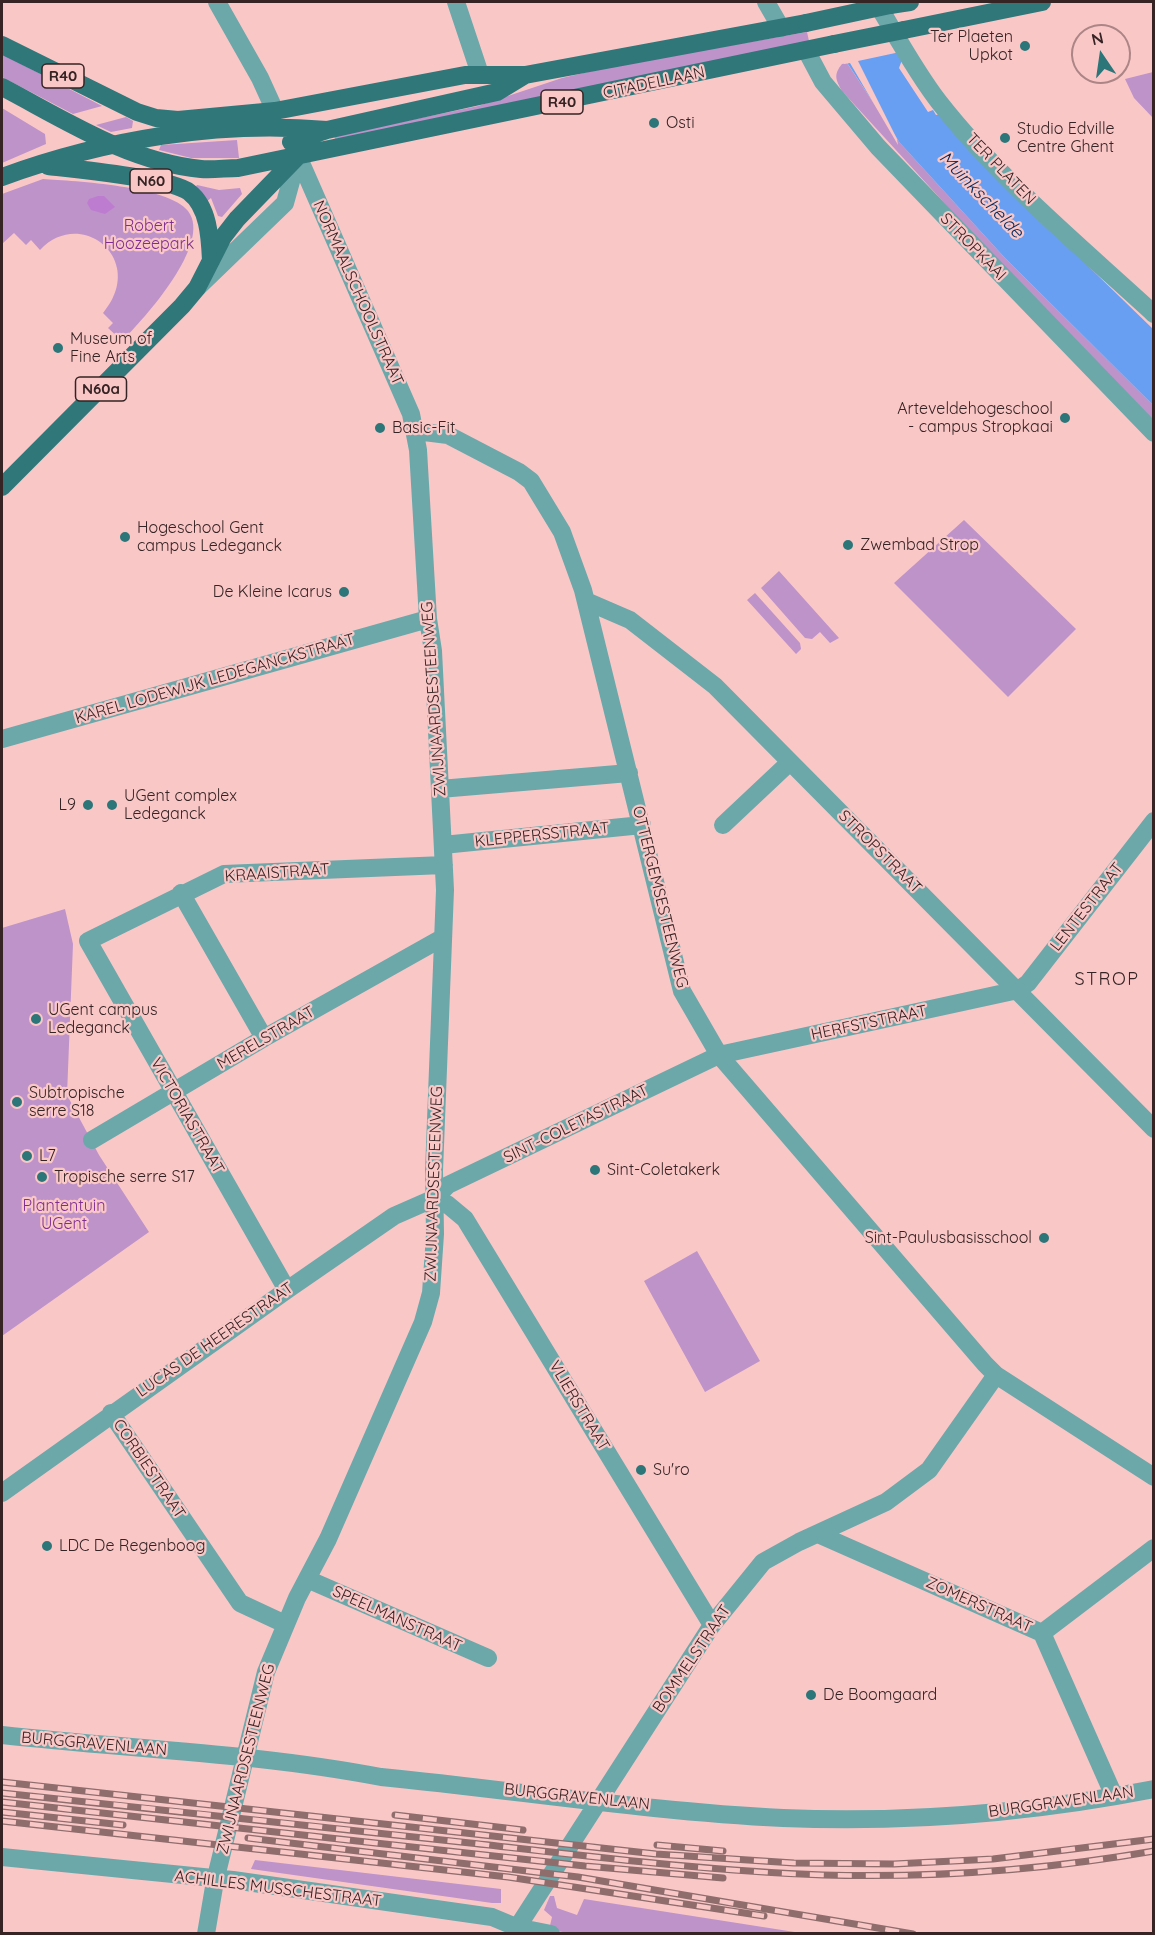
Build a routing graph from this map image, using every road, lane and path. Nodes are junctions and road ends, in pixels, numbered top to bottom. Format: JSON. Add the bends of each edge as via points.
{"nodes":[{"id":1,"x":217,"y":2,"type":"edge"},
{"id":2,"x":456,"y":2,"type":"edge"},
{"id":3,"x":766,"y":2,"type":"edge"},
{"id":4,"x":1042,"y":2,"type":"edge"},
{"id":5,"x":896,"y":3,"type":"edge"},
{"id":6,"x":1018,"y":4,"type":"edge"},
{"id":7,"x":781,"y":27,"type":"junction"},
{"id":8,"x":2,"y":45,"type":"edge"},
{"id":9,"x":806,"y":50,"type":"junction"},
{"id":10,"x":480,"y":74,"type":"junction"},
{"id":11,"x":525,"y":75,"type":"junction"},
{"id":12,"x":2,"y":87,"type":"edge"},
{"id":13,"x":286,"y":134,"type":"junction"},
{"id":14,"x":113,"y":145,"type":"junction"},
{"id":15,"x":34,"y":165,"type":"junction"},
{"id":16,"x":2,"y":177,"type":"edge"},
{"id":17,"x":211,"y":265,"type":"junction"},
{"id":18,"x":197,"y":288,"type":"junction"},
{"id":19,"x":1154,"y":314,"type":"edge"},
{"id":20,"x":416,"y":431,"type":"junction"},
{"id":21,"x":1154,"y":433,"type":"edge"},
{"id":22,"x":2,"y":487,"type":"edge"},
{"id":23,"x":586,"y":601,"type":"junction"},
{"id":24,"x":428,"y":619,"type":"junction"},
{"id":25,"x":2,"y":739,"type":"edge"},
{"id":26,"x":790,"y":762,"type":"junction"},
{"id":27,"x":629,"y":773,"type":"junction"},
{"id":28,"x":440,"y":789,"type":"junction"},
{"id":29,"x":1154,"y":821,"type":"edge"},
{"id":30,"x":642,"y":825,"type":"junction"},
{"id":31,"x":723,"y":825,"type":"dead end"},
{"id":32,"x":443,"y":845,"type":"junction"},
{"id":33,"x":444,"y":865,"type":"junction"},
{"id":34,"x":181,"y":893,"type":"junction"},
{"id":35,"x":442,"y":938,"type":"junction"},
{"id":36,"x":88,"y":941,"type":"joint"},
{"id":37,"x":1018,"y":990,"type":"junction"},
{"id":38,"x":264,"y":1038,"type":"junction"},
{"id":39,"x":719,"y":1054,"type":"junction"},
{"id":40,"x":173,"y":1091,"type":"junction"},
{"id":41,"x":1154,"y":1129,"type":"edge"},
{"id":42,"x":92,"y":1140,"type":"dead end"},
{"id":43,"x":435,"y":1198,"type":"junction"},
{"id":44,"x":287,"y":1290,"type":"junction"},
{"id":45,"x":996,"y":1375,"type":"junction"},
{"id":46,"x":111,"y":1413,"type":"junction"},
{"id":47,"x":9,"y":1477,"type":"edge"},
{"id":48,"x":1154,"y":1477,"type":"edge"},
{"id":49,"x":2,"y":1493,"type":"edge"},
{"id":50,"x":818,"y":1534,"type":"junction"},
{"id":51,"x":1154,"y":1548,"type":"edge"},
{"id":52,"x":307,"y":1579,"type":"junction"},
{"id":53,"x":285,"y":1624,"type":"junction"},
{"id":54,"x":712,"y":1625,"type":"junction"},
{"id":55,"x":1042,"y":1633,"type":"junction"},
{"id":56,"x":488,"y":1658,"type":"dead end"},
{"id":57,"x":2,"y":1735,"type":"edge"},
{"id":58,"x":244,"y":1758,"type":"junction"},
{"id":59,"x":1154,"y":1789,"type":"edge"},
{"id":60,"x":1114,"y":1796,"type":"junction"},
{"id":61,"x":598,"y":1801,"type":"junction"},
{"id":62,"x":2,"y":1857,"type":"edge"},
{"id":63,"x":215,"y":1881,"type":"junction"},
{"id":64,"x":515,"y":1930,"type":"edge"},
{"id":65,"x":206,"y":1934,"type":"edge"},
{"id":66,"x":551,"y":1934,"type":"edge"}],
"edges":[{"from":1,"to":13,"type":"street","name":"NORMAALSCHOOLSTRAAT"},
{"from":2,"to":10,"type":"street"},
{"from":3,"to":7,"type":"street"},
{"from":4,"to":6,"type":"main road","number":"R40"},
{"from":5,"to":7,"type":"main road","name":"CITADELLAAN","number":"R40","bridge":true},
{"from":5,"to":19,"type":"street","name":"TER PLATEN","via":[[929,88],[979,148]]},
{"from":6,"to":9,"type":"main road","name":"CITADELLAAN","number":"R40","bridge":true},
{"from":7,"to":11,"type":"main road","name":"CITADELLAAN","number":"R40"},
{"from":8,"to":13,"type":"main road","number":"R40","via":[[156,118]]},
{"from":9,"to":13,"type":"main road","name":"CITADELLAAN","number":"R40"},
{"from":9,"to":21,"type":"street","name":"STROPKAAI","via":[[823,82],[887,157]]},
{"from":10,"to":11,"type":"main road","name":"CITADELLAAN","number":"R40"},
{"from":10,"to":13,"type":"main road","name":"CITADELLAAN","number":"R40"},
{"from":11,"to":13,"type":"main road","name":"CITADELLAAN","number":"R40","via":[[497,92],[467,101],[327,130]]},
{"from":12,"to":14,"type":"main road","number":"R40"},
{"from":13,"to":14,"type":"main road","number":"R40","via":[[191,134]]},
{"from":13,"to":14,"type":"main road","number":"R40","via":[[245,167],[202,169],[150,159]]},
{"from":13,"to":17,"type":"main road","number":"N60a","via":[[223,237]]},
{"from":13,"to":18,"type":"street","via":[[285,203]]},
{"from":13,"to":20,"type":"street","name":"NORMAALSCHOOLSTRAAT"},
{"from":14,"to":15,"type":"main road","number":"N60"},
{"from":15,"to":16,"type":"main road","number":"N60"},
{"from":15,"to":17,"type":"main road","number":"N60","via":[[110,174],[189,192],[201,206],[206,222]]},
{"from":17,"to":18,"type":"main road","number":"N60a"},
{"from":18,"to":22,"type":"main road","number":"N60a","via":[[154,337]]},
{"from":20,"to":23,"type":"street","name":"OTTERGEMSESTEENWEG","via":[[448,435],[531,481],[562,532]]},
{"from":20,"to":24,"type":"street","name":"ZWIJNAARDSESTEENWEG"},
{"from":23,"to":26,"type":"street","name":"STROPSTRAAT","via":[[630,620],[696,671]]},
{"from":23,"to":27,"type":"street","name":"OTTERGEMSESTEENWEG"},
{"from":24,"to":25,"type":"street","name":"KAREL LODEWIJK LEDEGANCKSTRAAT"},
{"from":24,"to":28,"type":"street","name":"ZWIJNAARDSESTEENWEG"},
{"from":26,"to":31,"type":"street"},
{"from":26,"to":37,"type":"street","name":"STROPSTRAAT"},
{"from":27,"to":28,"type":"street"},
{"from":27,"to":30,"type":"street","name":"OTTERGEMSESTEENWEG"},
{"from":28,"to":32,"type":"street","name":"ZWIJNAARDSESTEENWEG"},
{"from":29,"to":37,"type":"street","name":"LENTESTRAAT","via":[[1028,983]]},
{"from":30,"to":32,"type":"street","name":"KLEPPERSSTRAAT"},
{"from":30,"to":39,"type":"street","name":"OTTERGEMSESTEENWEG","via":[[682,991]]},
{"from":32,"to":33,"type":"street","name":"ZWIJNAARDSESTEENWEG"},
{"from":33,"to":34,"type":"street","name":"KRAAISTRAAT","via":[[224,874]]},
{"from":33,"to":35,"type":"street","name":"ZWIJNAARDSESTEENWEG"},
{"from":34,"to":36,"type":"street","name":"KRAAISTRAAT"},
{"from":34,"to":38,"type":"street"},
{"from":35,"to":38,"type":"street","name":"MERELSTRAAT"},
{"from":35,"to":43,"type":"street","name":"ZWIJNAARDSESTEENWEG"},
{"from":36,"to":40,"type":"street","name":"VICTORIASTRAAT"},
{"from":37,"to":39,"type":"street","name":"HERFSTSTRAAT"},
{"from":37,"to":41,"type":"street","name":"STROPSTRAAT"},
{"from":38,"to":40,"type":"street","name":"MERELSTRAAT"},
{"from":39,"to":43,"type":"street","name":"SINT-COLETASTRAAT","via":[[448,1185]]},
{"from":39,"to":45,"type":"street","name":"OTTERGEMSESTEENWEG"},
{"from":40,"to":42,"type":"street","name":"MERELSTRAAT"},
{"from":40,"to":44,"type":"street","name":"VICTORIASTRAAT"},
{"from":43,"to":44,"type":"street","name":"LUCAS DE HEERESTRAAT","via":[[394,1216]]},
{"from":43,"to":52,"type":"street","name":"ZWIJNAARDSESTEENWEG","via":[[432,1277],[423,1322]]},
{"from":43,"to":54,"type":"street","name":"VLIERSTRAAT","via":[[465,1219]]},
{"from":44,"to":46,"type":"street","name":"LUCAS DE HEERESTRAAT"},
{"from":45,"to":48,"type":"street","name":"OTTERGEMSESTEENWEG"},
{"from":45,"to":50,"type":"street","name":"BOMMELSTRAAT","via":[[929,1470],[886,1503]]},
{"from":46,"to":47,"type":"street","name":"LUCAS DE HEERESTRAAT"},
{"from":46,"to":53,"type":"street","name":"CORBIESTRAAT","via":[[240,1603]]},
{"from":47,"to":49,"type":"street","name":"LUCAS DE HEERESTRAAT"},
{"from":50,"to":54,"type":"street","name":"BOMMELSTRAAT","via":[[763,1562]]},
{"from":50,"to":55,"type":"street","name":"ZOMERSTRAAT"},
{"from":51,"to":55,"type":"street"},
{"from":52,"to":53,"type":"street","name":"ZWIJNAARDSESTEENWEG"},
{"from":52,"to":56,"type":"street","name":"SPEELMANSTRAAT"},
{"from":53,"to":58,"type":"street","name":"ZWIJNAARDSESTEENWEG","via":[[266,1672]]},
{"from":54,"to":61,"type":"street","name":"BOMMELSTRAAT"},
{"from":55,"to":60,"type":"street","name":"ZOMERSTRAAT"},
{"from":57,"to":58,"type":"street","name":"BURGGRAVENLAAN"},
{"from":58,"to":61,"type":"street","name":"BURGGRAVENLAAN"},
{"from":58,"to":63,"type":"street","name":"ZWIJNAARDSESTEENWEG"},
{"from":59,"to":60,"type":"street","name":"BURGGRAVENLAAN"},
{"from":60,"to":61,"type":"street","name":"BURGGRAVENLAAN","via":[[986,1813],[859,1819],[782,1818]]},
{"from":61,"to":64,"type":"street","name":"BOMMELSTRAAT"},
{"from":62,"to":63,"type":"street","name":"ACHILLES MUSSCHESTRAAT"},
{"from":63,"to":64,"type":"street","name":"ACHILLES MUSSCHESTRAAT","via":[[233,1880],[492,1917]]},
{"from":63,"to":65,"type":"street","name":"ZWIJNAARDSESTEENWEG"},
{"from":64,"to":66,"type":"street","name":"ACHILLES MUSSCHESTRAAT"}]}
